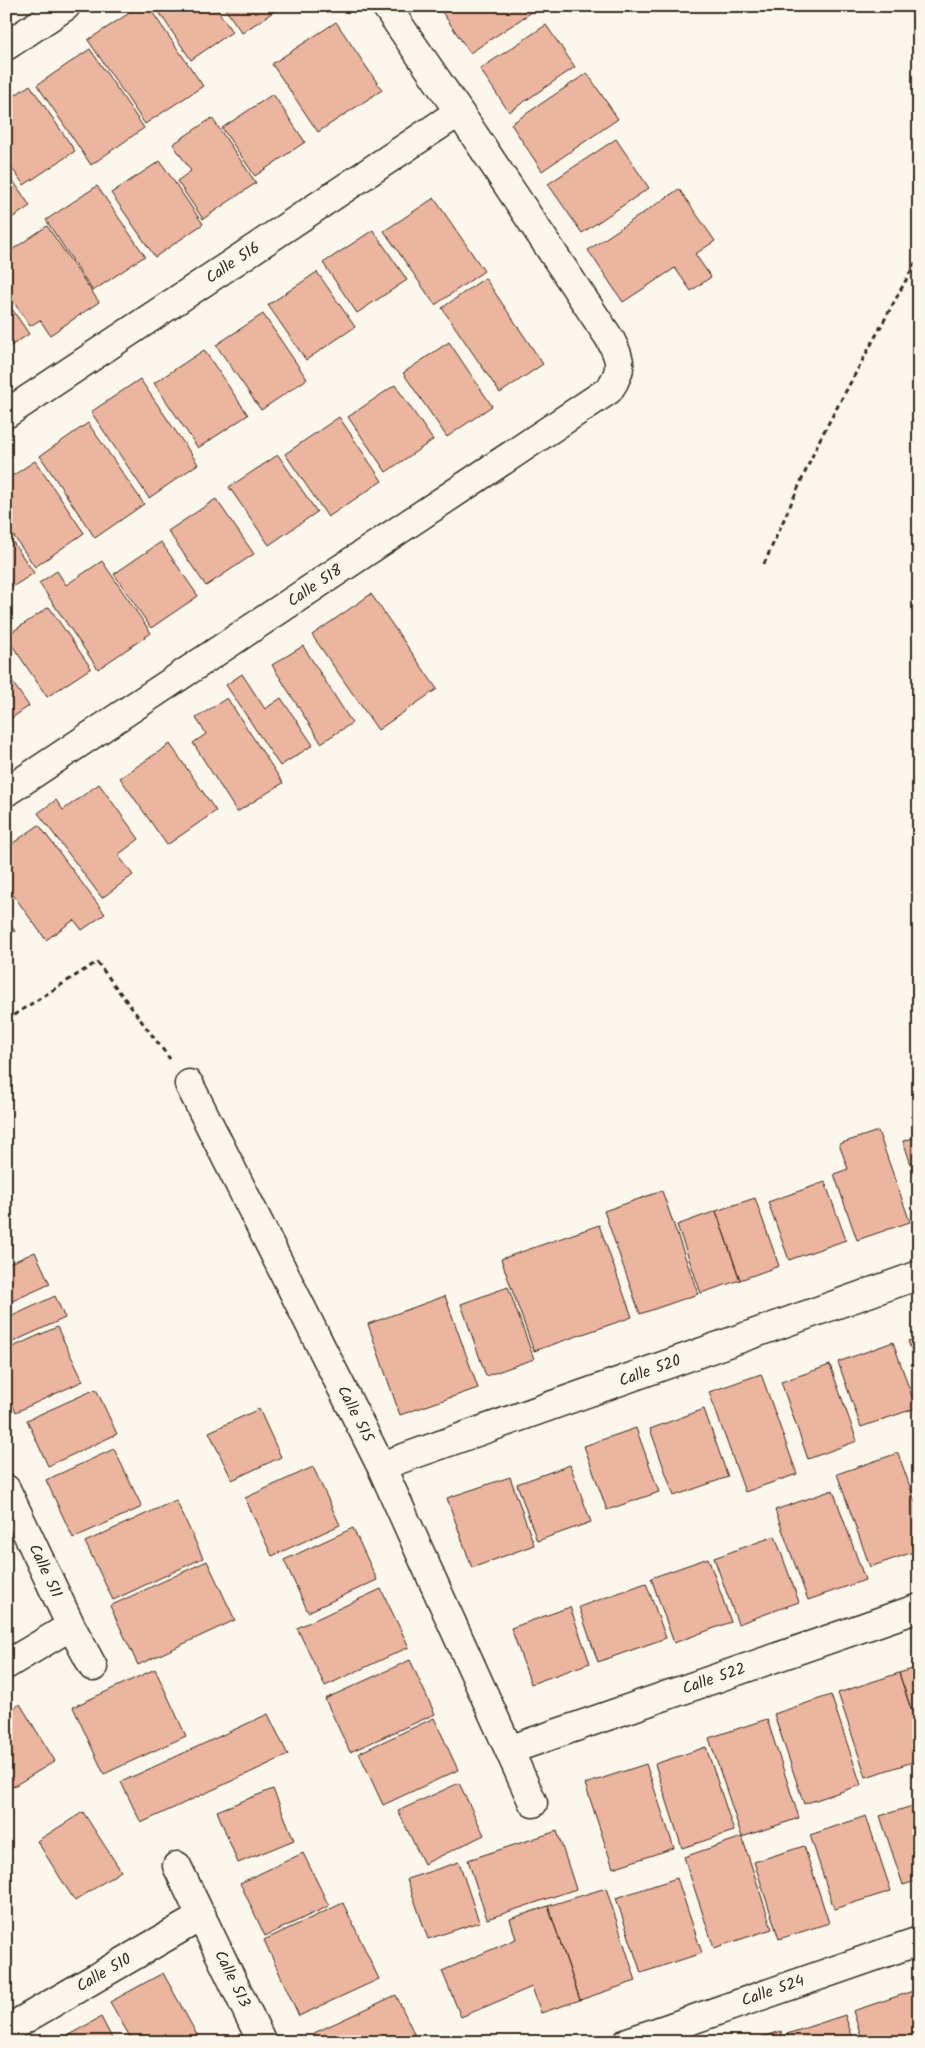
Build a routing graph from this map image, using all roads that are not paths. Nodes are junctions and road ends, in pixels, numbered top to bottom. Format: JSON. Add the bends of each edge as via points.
{"nodes":[{"id":1,"x":66,"y":6,"type":"edge"},
{"id":2,"x":386,"y":6,"type":"edge"},
{"id":3,"x":6,"y":46,"type":"edge"},
{"id":4,"x":460,"y":112,"type":"junction"},
{"id":5,"x":6,"y":414,"type":"edge"},
{"id":6,"x":6,"y":792,"type":"edge"},
{"id":7,"x":189,"y":1084,"type":"road end"},
{"id":8,"x":919,"y":1276,"type":"edge"},
{"id":9,"x":380,"y":1466,"type":"junction"},
{"id":10,"x":6,"y":1489,"type":"edge"},
{"id":11,"x":919,"y":1608,"type":"edge"},
{"id":12,"x":71,"y":1626,"type":"junction"},
{"id":13,"x":6,"y":1665,"type":"edge"},
{"id":14,"x":94,"y":1667,"type":"dead end"},
{"id":15,"x":509,"y":1750,"type":"junction"},
{"id":16,"x":533,"y":1803,"type":"dead end"},
{"id":17,"x":177,"y":1866,"type":"dead end"},
{"id":18,"x":202,"y":1916,"type":"junction"},
{"id":19,"x":919,"y":1941,"type":"edge"},
{"id":20,"x":6,"y":2030,"type":"edge"},
{"id":21,"x":262,"y":2042,"type":"edge"},
{"id":22,"x":628,"y":2042,"type":"edge"}],
"edges":[{"from":1,"to":3,"type":"street"},
{"from":2,"to":4,"type":"street"},
{"from":4,"to":5,"type":"street","name":"Calle 516"},
{"from":4,"to":6,"type":"street","name":"Calle 518","via":[[610,339],[619,356],[618,375],[609,390]]},
{"from":7,"to":9,"type":"street","name":"Calle 515"},
{"from":8,"to":9,"type":"street","name":"Calle 520"},
{"from":9,"to":15,"type":"street","name":"Calle 515"},
{"from":10,"to":12,"type":"street","name":"Calle 511"},
{"from":11,"to":15,"type":"street","name":"Calle 522"},
{"from":12,"to":13,"type":"street"},
{"from":12,"to":14,"type":"street","name":"Calle 511"},
{"from":15,"to":16,"type":"street","name":"Calle 515"},
{"from":17,"to":18,"type":"street","name":"Calle 513"},
{"from":18,"to":20,"type":"street","name":"Calle 510"},
{"from":18,"to":21,"type":"street","name":"Calle 513"},
{"from":19,"to":22,"type":"street","name":"Calle 524"}]}
